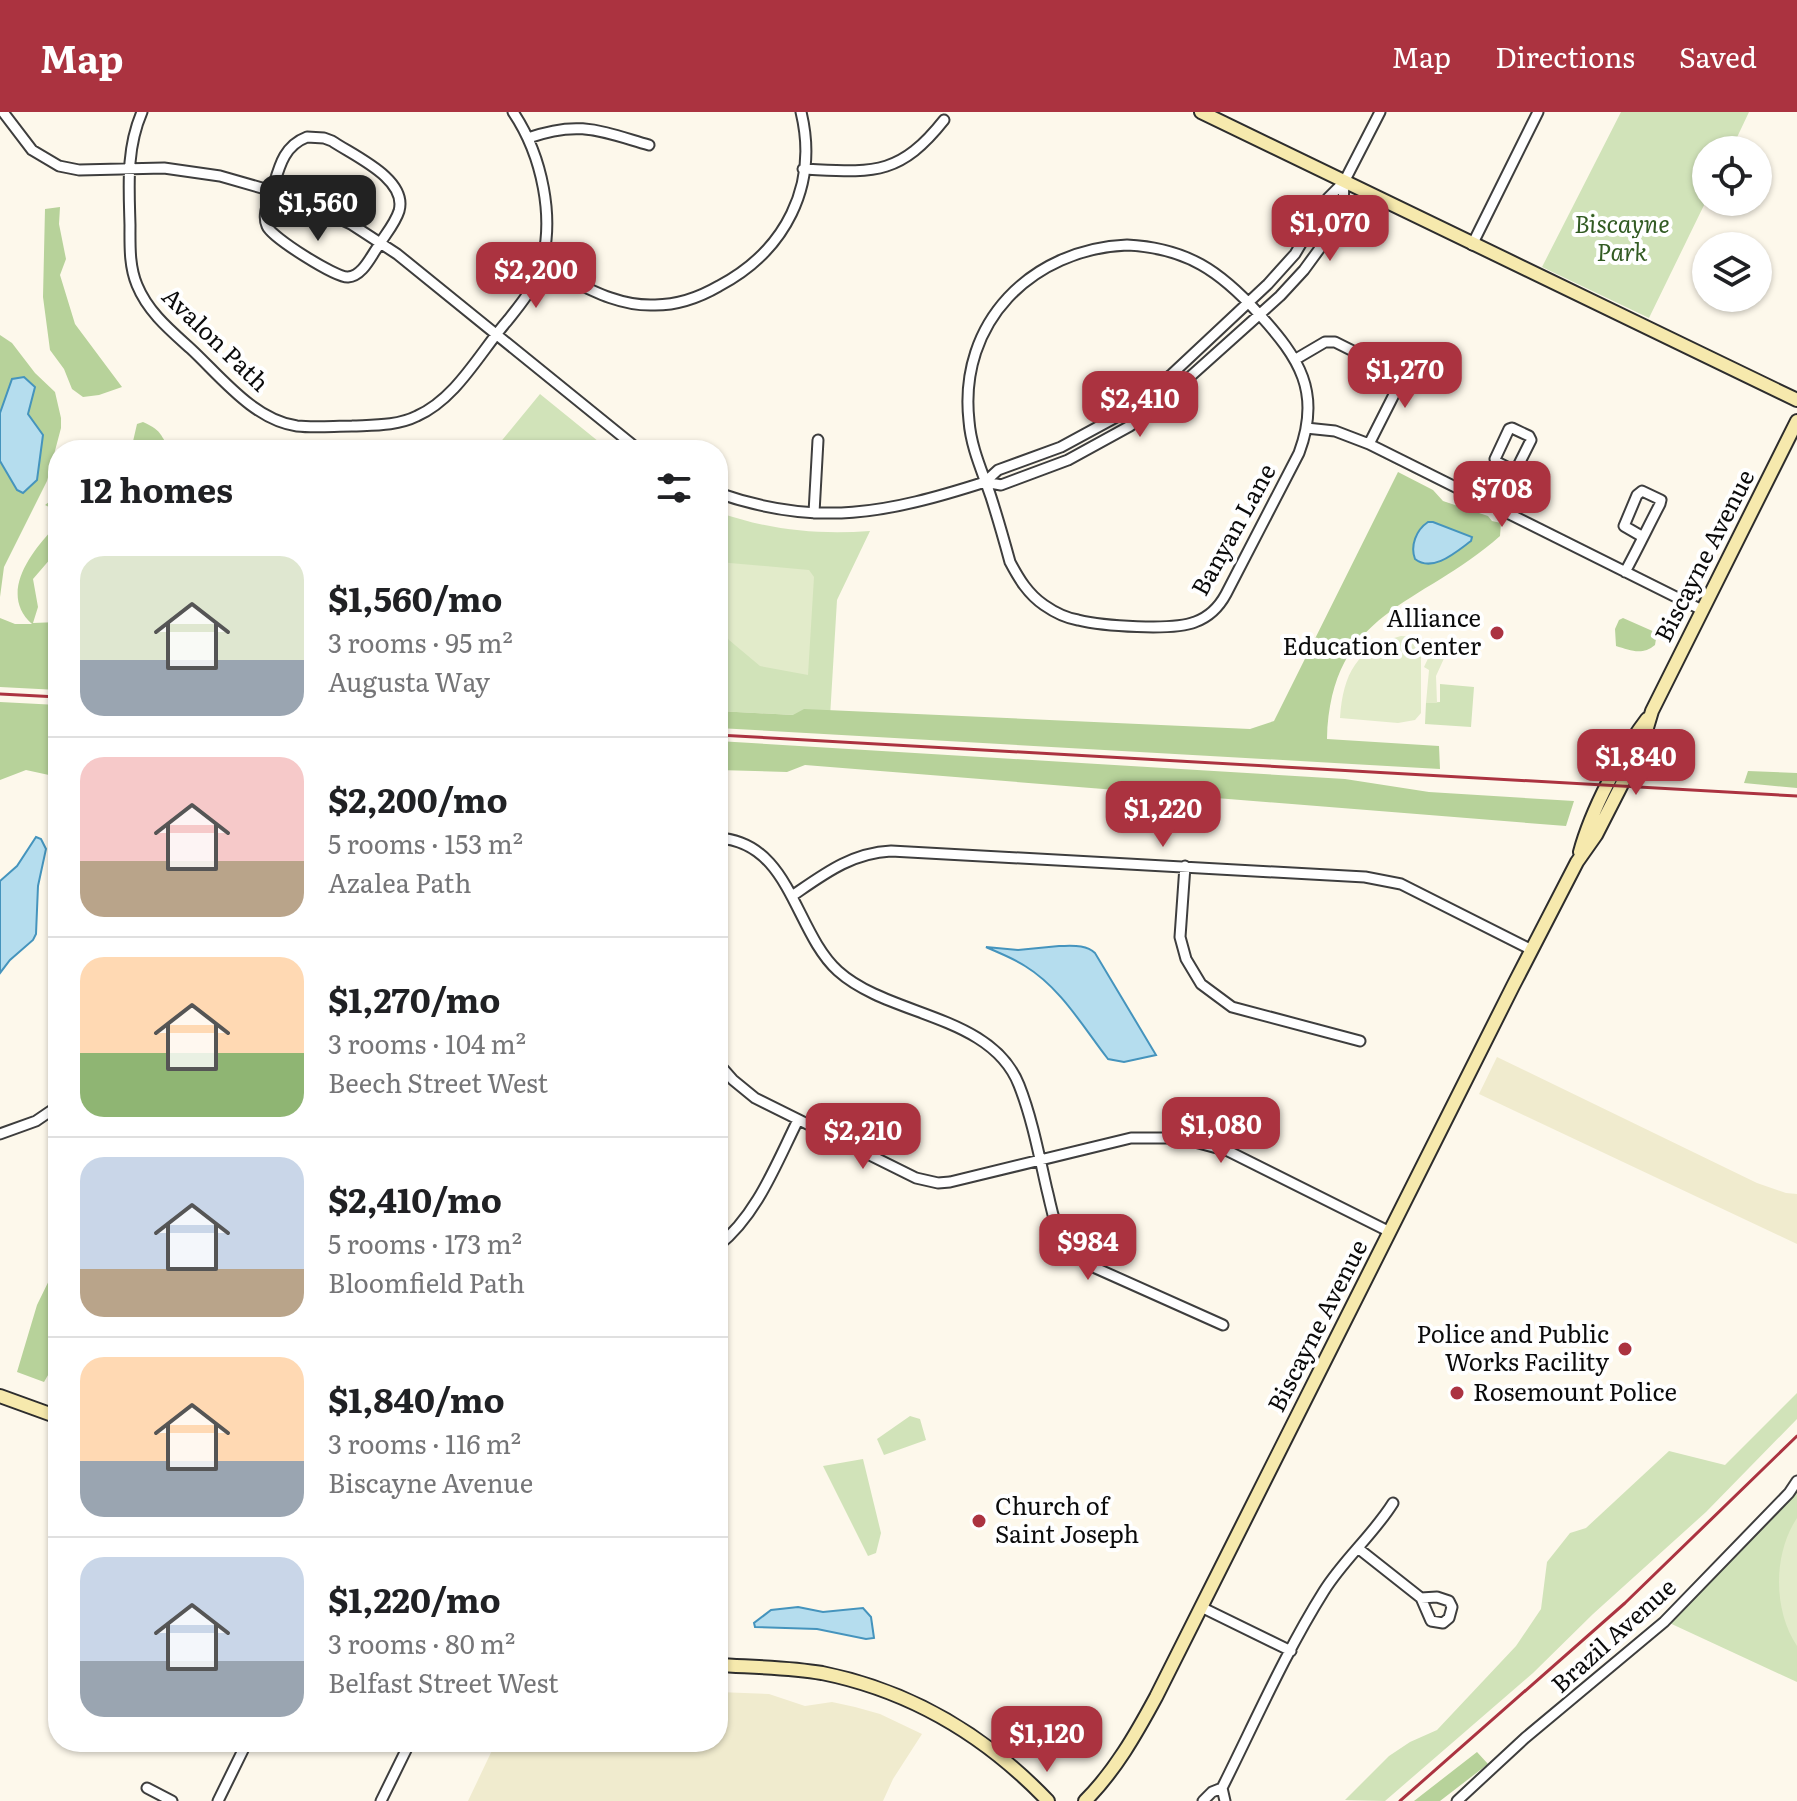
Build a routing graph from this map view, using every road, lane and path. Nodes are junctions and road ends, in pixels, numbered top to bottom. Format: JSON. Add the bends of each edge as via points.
{"nodes":[{"id":1,"x":3,"y":112,"type":"edge"},
{"id":2,"x":142,"y":112,"type":"edge"},
{"id":3,"x":513,"y":112,"type":"edge"},
{"id":4,"x":801,"y":112,"type":"edge"},
{"id":5,"x":1201,"y":112,"type":"edge"},
{"id":6,"x":1380,"y":112,"type":"edge"},
{"id":7,"x":1538,"y":112,"type":"edge"},
{"id":8,"x":944,"y":120,"type":"dead end"},
{"id":9,"x":528,"y":138,"type":"junction"},
{"id":10,"x":649,"y":145,"type":"dead end"},
{"id":11,"x":129,"y":167,"type":"junction"},
{"id":12,"x":803,"y":169,"type":"junction"},
{"id":13,"x":1344,"y":182,"type":"junction"},
{"id":14,"x":273,"y":190,"type":"junction"},
{"id":15,"x":380,"y":242,"type":"junction"},
{"id":16,"x":1472,"y":245,"type":"junction"},
{"id":17,"x":541,"y":266,"type":"junction"},
{"id":18,"x":1249,"y":302,"type":"junction"},
{"id":19,"x":1260,"y":315,"type":"junction"},
{"id":20,"x":496,"y":334,"type":"junction"},
{"id":21,"x":1296,"y":359,"type":"junction"},
{"id":22,"x":1411,"y":361,"type":"dead end"},
{"id":23,"x":1403,"y":376,"type":"junction"},
{"id":24,"x":1797,"y":400,"type":"edge"},
{"id":25,"x":1797,"y":421,"type":"edge"},
{"id":26,"x":1306,"y":428,"type":"junction"},
{"id":27,"x":627,"y":440,"type":"edge"},
{"id":28,"x":818,"y":440,"type":"dead end"},
{"id":29,"x":1369,"y":444,"type":"junction"},
{"id":30,"x":1515,"y":471,"type":"junction"},
{"id":31,"x":985,"y":482,"type":"junction"},
{"id":32,"x":728,"y":496,"type":"edge"},
{"id":33,"x":1497,"y":508,"type":"junction"},
{"id":34,"x":814,"y":513,"type":"junction"},
{"id":35,"x":1643,"y":537,"type":"junction"},
{"id":36,"x":1625,"y":572,"type":"junction"},
{"id":37,"x":1702,"y":610,"type":"junction"},
{"id":38,"x":728,"y":839,"type":"edge"},
{"id":39,"x":1185,"y":866,"type":"junction"},
{"id":40,"x":792,"y":896,"type":"junction"},
{"id":41,"x":1532,"y":950,"type":"junction"},
{"id":42,"x":1360,"y":1041,"type":"dead end"},
{"id":43,"x":728,"y":1073,"type":"edge"},
{"id":44,"x":48,"y":1113,"type":"edge"},
{"id":45,"x":798,"y":1120,"type":"junction"},
{"id":46,"x":0,"y":1134,"type":"edge"},
{"id":47,"x":1040,"y":1159,"type":"junction"},
{"id":48,"x":1390,"y":1232,"type":"junction"},
{"id":49,"x":728,"y":1237,"type":"edge"},
{"id":50,"x":1223,"y":1325,"type":"dead end"},
{"id":51,"x":0,"y":1396,"type":"edge"},
{"id":52,"x":48,"y":1413,"type":"edge"},
{"id":53,"x":1797,"y":1481,"type":"edge"},
{"id":54,"x":1793,"y":1491,"type":"edge"},
{"id":55,"x":1393,"y":1503,"type":"dead end"},
{"id":56,"x":1359,"y":1549,"type":"junction"},
{"id":57,"x":1421,"y":1598,"type":"dead end"},
{"id":58,"x":1201,"y":1607,"type":"junction"},
{"id":59,"x":1291,"y":1651,"type":"junction"},
{"id":60,"x":728,"y":1666,"type":"edge"},
{"id":61,"x":242,"y":1752,"type":"edge"},
{"id":62,"x":405,"y":1752,"type":"edge"},
{"id":63,"x":147,"y":1788,"type":"dead end"},
{"id":64,"x":1222,"y":1788,"type":"junction"},
{"id":65,"x":172,"y":1801,"type":"edge"},
{"id":66,"x":218,"y":1801,"type":"edge"},
{"id":67,"x":381,"y":1801,"type":"edge"},
{"id":68,"x":1048,"y":1801,"type":"edge"},
{"id":69,"x":1085,"y":1801,"type":"edge"},
{"id":70,"x":1203,"y":1801,"type":"edge"},
{"id":71,"x":1225,"y":1801,"type":"edge"},
{"id":72,"x":1457,"y":1801,"type":"edge"}],
"edges":[{"from":1,"to":11,"type":"street","via":[[32,150],[59,166]]},
{"from":2,"to":11,"type":"street","name":"Avalon Path"},
{"from":3,"to":9,"type":"street"},
{"from":4,"to":12,"type":"street"},
{"from":5,"to":13,"type":"street"},
{"from":6,"to":13,"type":"street"},
{"from":7,"to":16,"type":"street"},
{"from":8,"to":12,"type":"street","via":[[915,152],[885,168]]},
{"from":9,"to":10,"type":"street","via":[[573,127]]},
{"from":9,"to":17,"type":"street","via":[[544,196]]},
{"from":11,"to":14,"type":"street","via":[[203,173]]},
{"from":11,"to":20,"type":"street","name":"Avalon Path","via":[[131,260],[144,300],[238,393],[273,418],[312,427],[386,425],[417,416],[444,398]]},
{"from":12,"to":17,"type":"street","via":[[795,207],[771,248],[733,278],[693,298],[655,305],[624,302]]},
{"from":13,"to":16,"type":"street"},
{"from":13,"to":18,"type":"street","via":[[1328,198],[1289,262]]},
{"from":13,"to":19,"type":"street","via":[[1343,207],[1323,244]]},
{"from":14,"to":15,"type":"street"},
{"from":14,"to":15,"type":"street","via":[[265,215],[269,231],[338,275],[359,272]]},
{"from":14,"to":15,"type":"street","via":[[292,145],[307,137],[332,141],[396,188],[399,211]]},
{"from":15,"to":20,"type":"street"},
{"from":16,"to":24,"type":"street"},
{"from":17,"to":20,"type":"street","name":"Avalon Path"},
{"from":18,"to":19,"type":"street","name":"Banyan Lane"},
{"from":18,"to":31,"type":"street","via":[[1120,415],[1044,455],[998,470]]},
{"from":18,"to":31,"type":"street","name":"Banyan Lane","via":[[1205,266],[1159,248],[1100,247],[1037,272],[990,322],[971,371],[969,423]]},
{"from":19,"to":21,"type":"street","name":"Banyan Lane"},
{"from":19,"to":31,"type":"street","via":[[1163,401],[1114,435],[1028,476],[1001,485]]},
{"from":20,"to":27,"type":"street"},
{"from":21,"to":23,"type":"street","via":[[1335,342]]},
{"from":21,"to":26,"type":"street","name":"Banyan Lane","via":[[1307,395]]},
{"from":22,"to":23,"type":"street"},
{"from":23,"to":29,"type":"street"},
{"from":25,"to":37,"type":"street","name":"Biscayne Avenue"},
{"from":26,"to":29,"type":"street","via":[[1335,431]]},
{"from":26,"to":31,"type":"street","name":"Banyan Lane","via":[[1294,464],[1222,602],[1203,619],[1179,626],[1084,622],[1044,605],[1010,562]]},
{"from":28,"to":34,"type":"street"},
{"from":29,"to":33,"type":"street"},
{"from":30,"to":30,"type":"street","via":[[1531,438],[1512,428],[1495,459]]},
{"from":30,"to":33,"type":"street"},
{"from":31,"to":34,"type":"street","via":[[884,510]]},
{"from":32,"to":34,"type":"street"},
{"from":33,"to":36,"type":"street"},
{"from":35,"to":35,"type":"street","via":[[1661,500],[1642,491],[1624,526]]},
{"from":35,"to":36,"type":"street"},
{"from":36,"to":37,"type":"street"},
{"from":37,"to":41,"type":"street","name":"Biscayne Avenue","via":[[1621,786]]},
{"from":38,"to":40,"type":"street","via":[[756,850]]},
{"from":39,"to":40,"type":"street","via":[[880,851],[840,863]]},
{"from":39,"to":41,"type":"street","via":[[1389,880]]},
{"from":39,"to":42,"type":"street","via":[[1180,937],[1201,984],[1232,1007]]},
{"from":40,"to":47,"type":"street","via":[[838,971],[860,986],[982,1040],[999,1054],[1017,1081]]},
{"from":41,"to":48,"type":"street","name":"Biscayne Avenue"},
{"from":43,"to":45,"type":"street","via":[[749,1094]]},
{"from":44,"to":46,"type":"street"},
{"from":45,"to":47,"type":"street","via":[[906,1174],[938,1183]]},
{"from":45,"to":49,"type":"street","via":[[758,1199]]},
{"from":47,"to":48,"type":"street","via":[[1131,1138],[1190,1139],[1228,1151]]},
{"from":47,"to":50,"type":"street","via":[[1057,1228],[1081,1260]]},
{"from":48,"to":58,"type":"street","name":"Biscayne Avenue"},
{"from":51,"to":52,"type":"street"},
{"from":53,"to":54,"type":"street","name":"Brazil Avenue"},
{"from":54,"to":72,"type":"street","name":"Brazil Avenue","via":[[1664,1622]]},
{"from":55,"to":56,"type":"street"},
{"from":56,"to":57,"type":"street"},
{"from":56,"to":59,"type":"street","via":[[1326,1588]]},
{"from":58,"to":59,"type":"street"},
{"from":58,"to":69,"type":"street","name":"Biscayne Avenue","via":[[1134,1736]]},
{"from":59,"to":64,"type":"street"},
{"from":60,"to":68,"type":"street","via":[[820,1673],[906,1699],[977,1738]]},
{"from":61,"to":66,"type":"street"},
{"from":62,"to":67,"type":"street"},
{"from":63,"to":65,"type":"street"},
{"from":64,"to":70,"type":"street"},
{"from":64,"to":71,"type":"street"}]}
